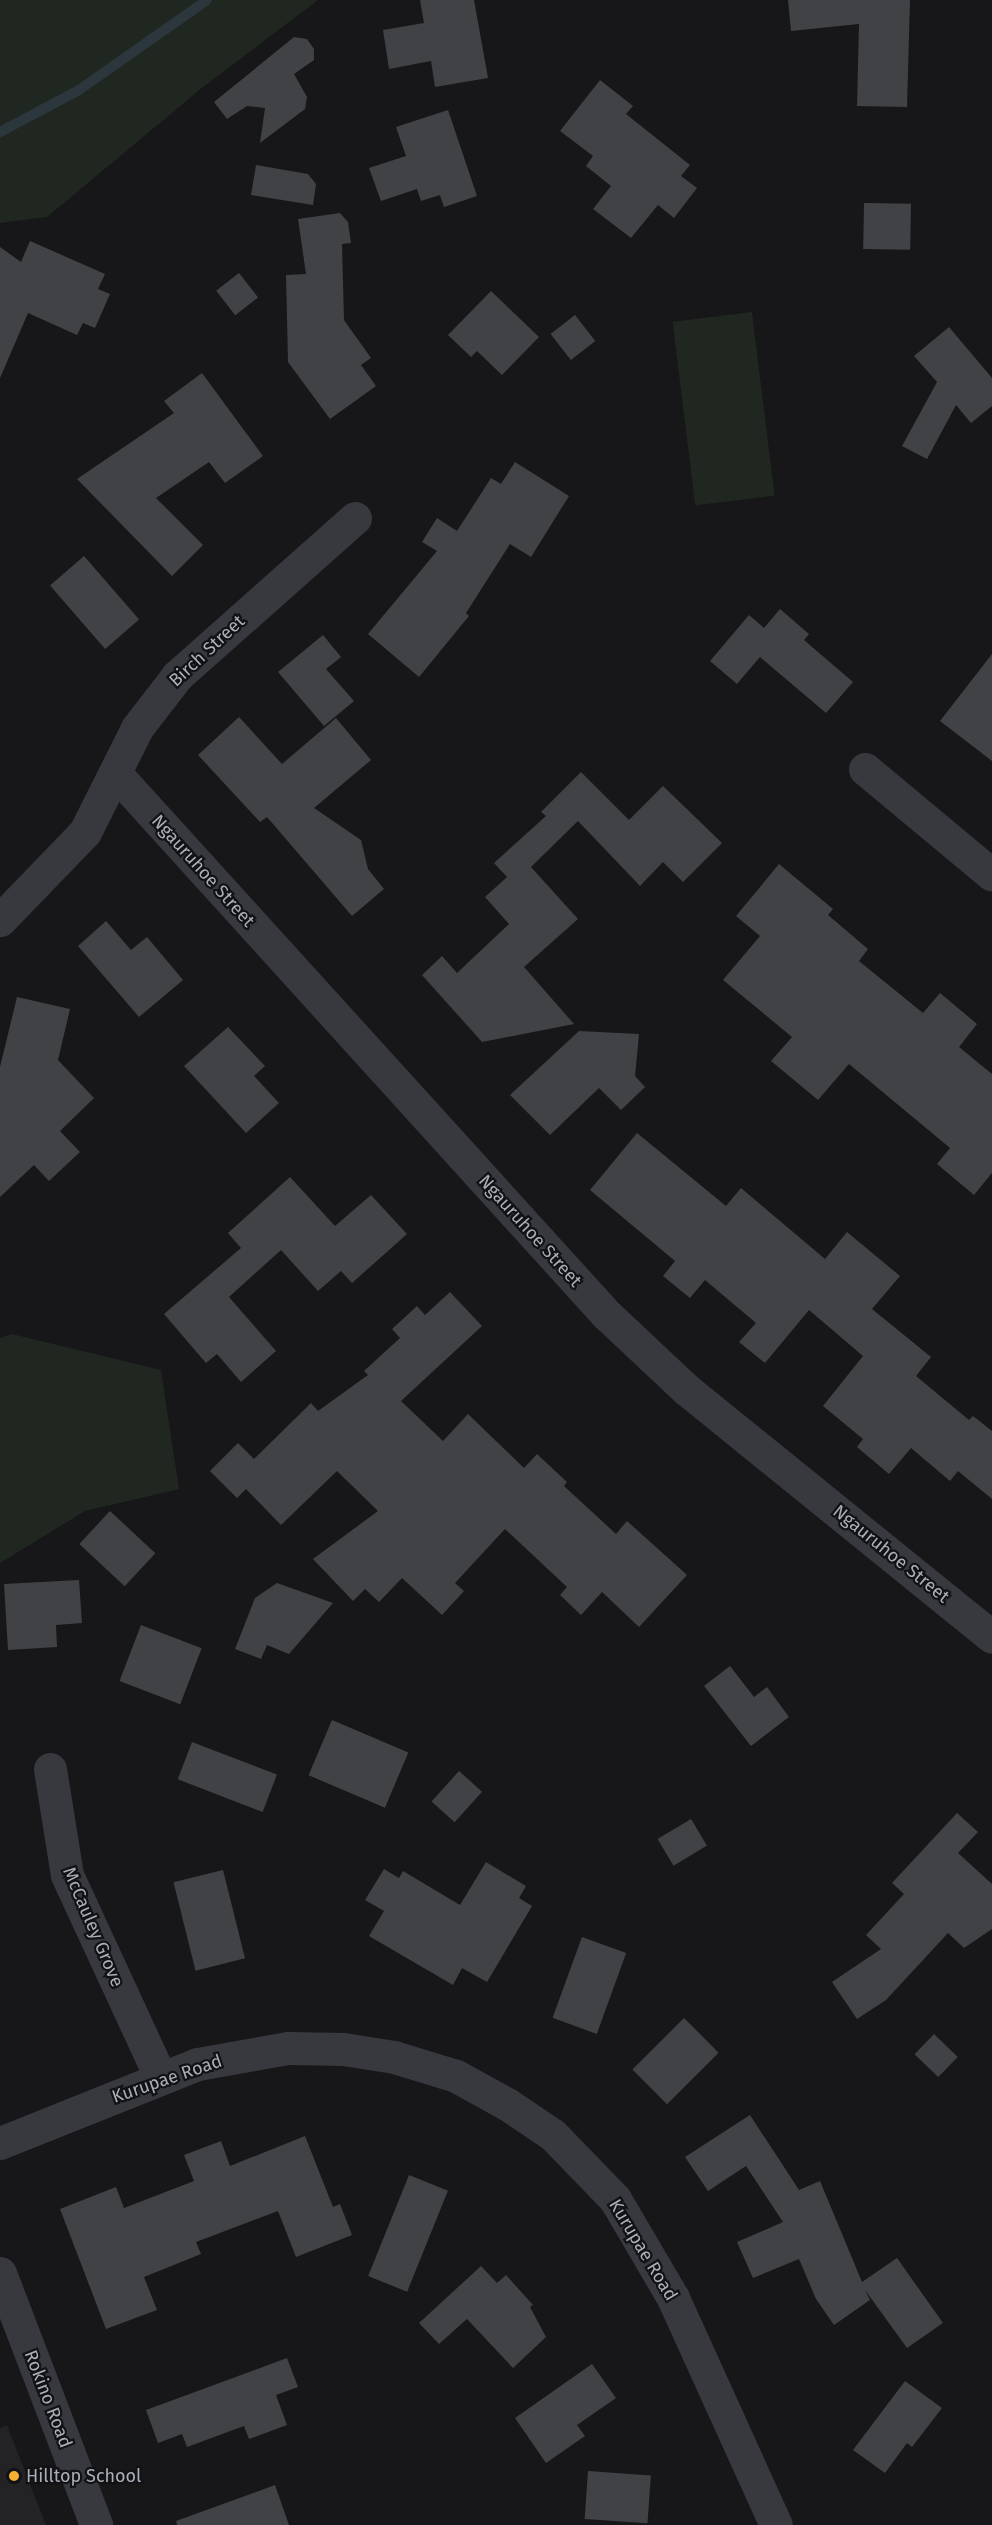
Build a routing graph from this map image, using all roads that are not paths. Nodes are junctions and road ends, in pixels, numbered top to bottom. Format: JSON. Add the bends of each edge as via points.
{"nodes":[{"id":1,"x":355,"y":518,"type":"dead end"},
{"id":2,"x":865,"y":769,"type":"dead end"},
{"id":3,"x":116,"y":774,"type":"junction"},
{"id":4,"x":992,"y":876,"type":"edge"},
{"id":5,"x":0,"y":920,"type":"edge"},
{"id":6,"x":988,"y":1627,"type":"edge"},
{"id":7,"x":50,"y":1768,"type":"dead end"},
{"id":8,"x":161,"y":2078,"type":"junction"},
{"id":9,"x":0,"y":2144,"type":"edge"},
{"id":10,"x":0,"y":2274,"type":"edge"},
{"id":11,"x":96,"y":2525,"type":"edge"},
{"id":12,"x":776,"y":2525,"type":"edge"}],
"edges":[{"from":1,"to":3,"type":"street","name":"Birch Street","via":[[177,676],[137,728]]},
{"from":2,"to":4,"type":"street"},
{"from":3,"to":5,"type":"street","name":"Birch Street","via":[[85,832]]},
{"from":3,"to":6,"type":"street","name":"Ngauruhoe Street","via":[[606,1314],[687,1390]]},
{"from":7,"to":8,"type":"street","name":"McCauley Grove","via":[[67,1875]]},
{"from":8,"to":9,"type":"street","name":"Kurupae Road"},
{"from":8,"to":12,"type":"street","name":"Kurupae Road","via":[[198,2064],[243,2054],[288,2048],[343,2049],[394,2057],[456,2076],[553,2135],[615,2199],[642,2242],[673,2298]]},
{"from":10,"to":11,"type":"street","name":"Rokino Road"}]}
